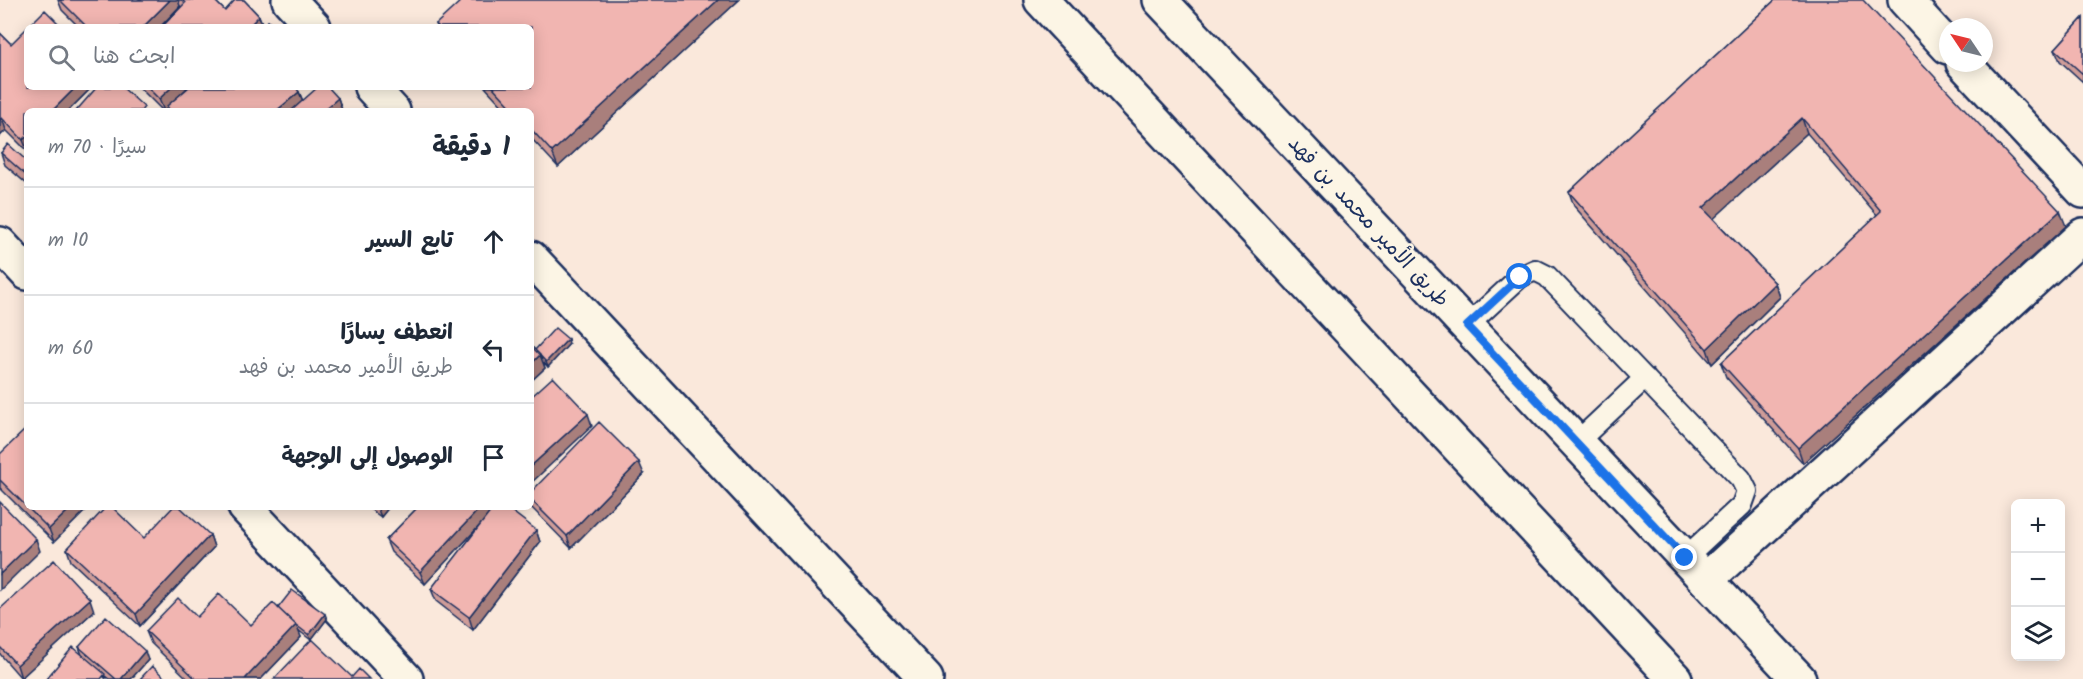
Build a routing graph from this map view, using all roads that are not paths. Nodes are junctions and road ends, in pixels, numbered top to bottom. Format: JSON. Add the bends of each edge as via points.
{"nodes":[{"id":1,"x":289,"y":0,"type":"edge"},
{"id":2,"x":1041,"y":0,"type":"edge"},
{"id":3,"x":1905,"y":0,"type":"edge"},
{"id":4,"x":1172,"y":6,"type":"edge"},
{"id":5,"x":311,"y":24,"type":"edge"},
{"id":6,"x":1939,"y":36,"type":"edge"},
{"id":7,"x":1971,"y":72,"type":"edge"},
{"id":8,"x":374,"y":90,"type":"edge"},
{"id":9,"x":390,"y":108,"type":"edge"},
{"id":10,"x":2083,"y":191,"type":"edge"},
{"id":11,"x":2083,"y":235,"type":"edge"},
{"id":12,"x":0,"y":244,"type":"edge"},
{"id":13,"x":534,"y":261,"type":"edge"},
{"id":14,"x":24,"y":270,"type":"edge"},
{"id":15,"x":1467,"y":326,"type":"junction"},
{"id":16,"x":1645,"y":378,"type":"junction"},
{"id":17,"x":1576,"y":443,"type":"junction"},
{"id":18,"x":248,"y":510,"type":"edge"},
{"id":19,"x":1695,"y":569,"type":"junction"},
{"id":20,"x":406,"y":679,"type":"edge"},
{"id":21,"x":926,"y":679,"type":"edge"},
{"id":22,"x":1675,"y":679,"type":"edge"},
{"id":23,"x":1799,"y":679,"type":"edge"}],
"edges":[{"from":1,"to":5,"type":"street"},
{"from":2,"to":22,"type":"street"},
{"from":3,"to":6,"type":"street"},
{"from":4,"to":15,"type":"street","name":"طريق الأمير محمد بن فهد"},
{"from":7,"to":10,"type":"street"},
{"from":8,"to":9,"type":"street"},
{"from":11,"to":19,"type":"street"},
{"from":12,"to":14,"type":"street"},
{"from":13,"to":21,"type":"street"},
{"from":15,"to":16,"type":"lane","via":[[1520,277],[1536,270],[1547,276]]},
{"from":15,"to":17,"type":"street","name":"طريق الأمير محمد بن فهد"},
{"from":16,"to":17,"type":"lane"},
{"from":16,"to":19,"type":"lane","via":[[1741,478],[1747,491],[1742,505]]},
{"from":17,"to":19,"type":"street","name":"طريق الأمير محمد بن فهد"},
{"from":18,"to":20,"type":"street"},
{"from":19,"to":23,"type":"street","name":"طريق الأمير محمد بن فهد"}]}
